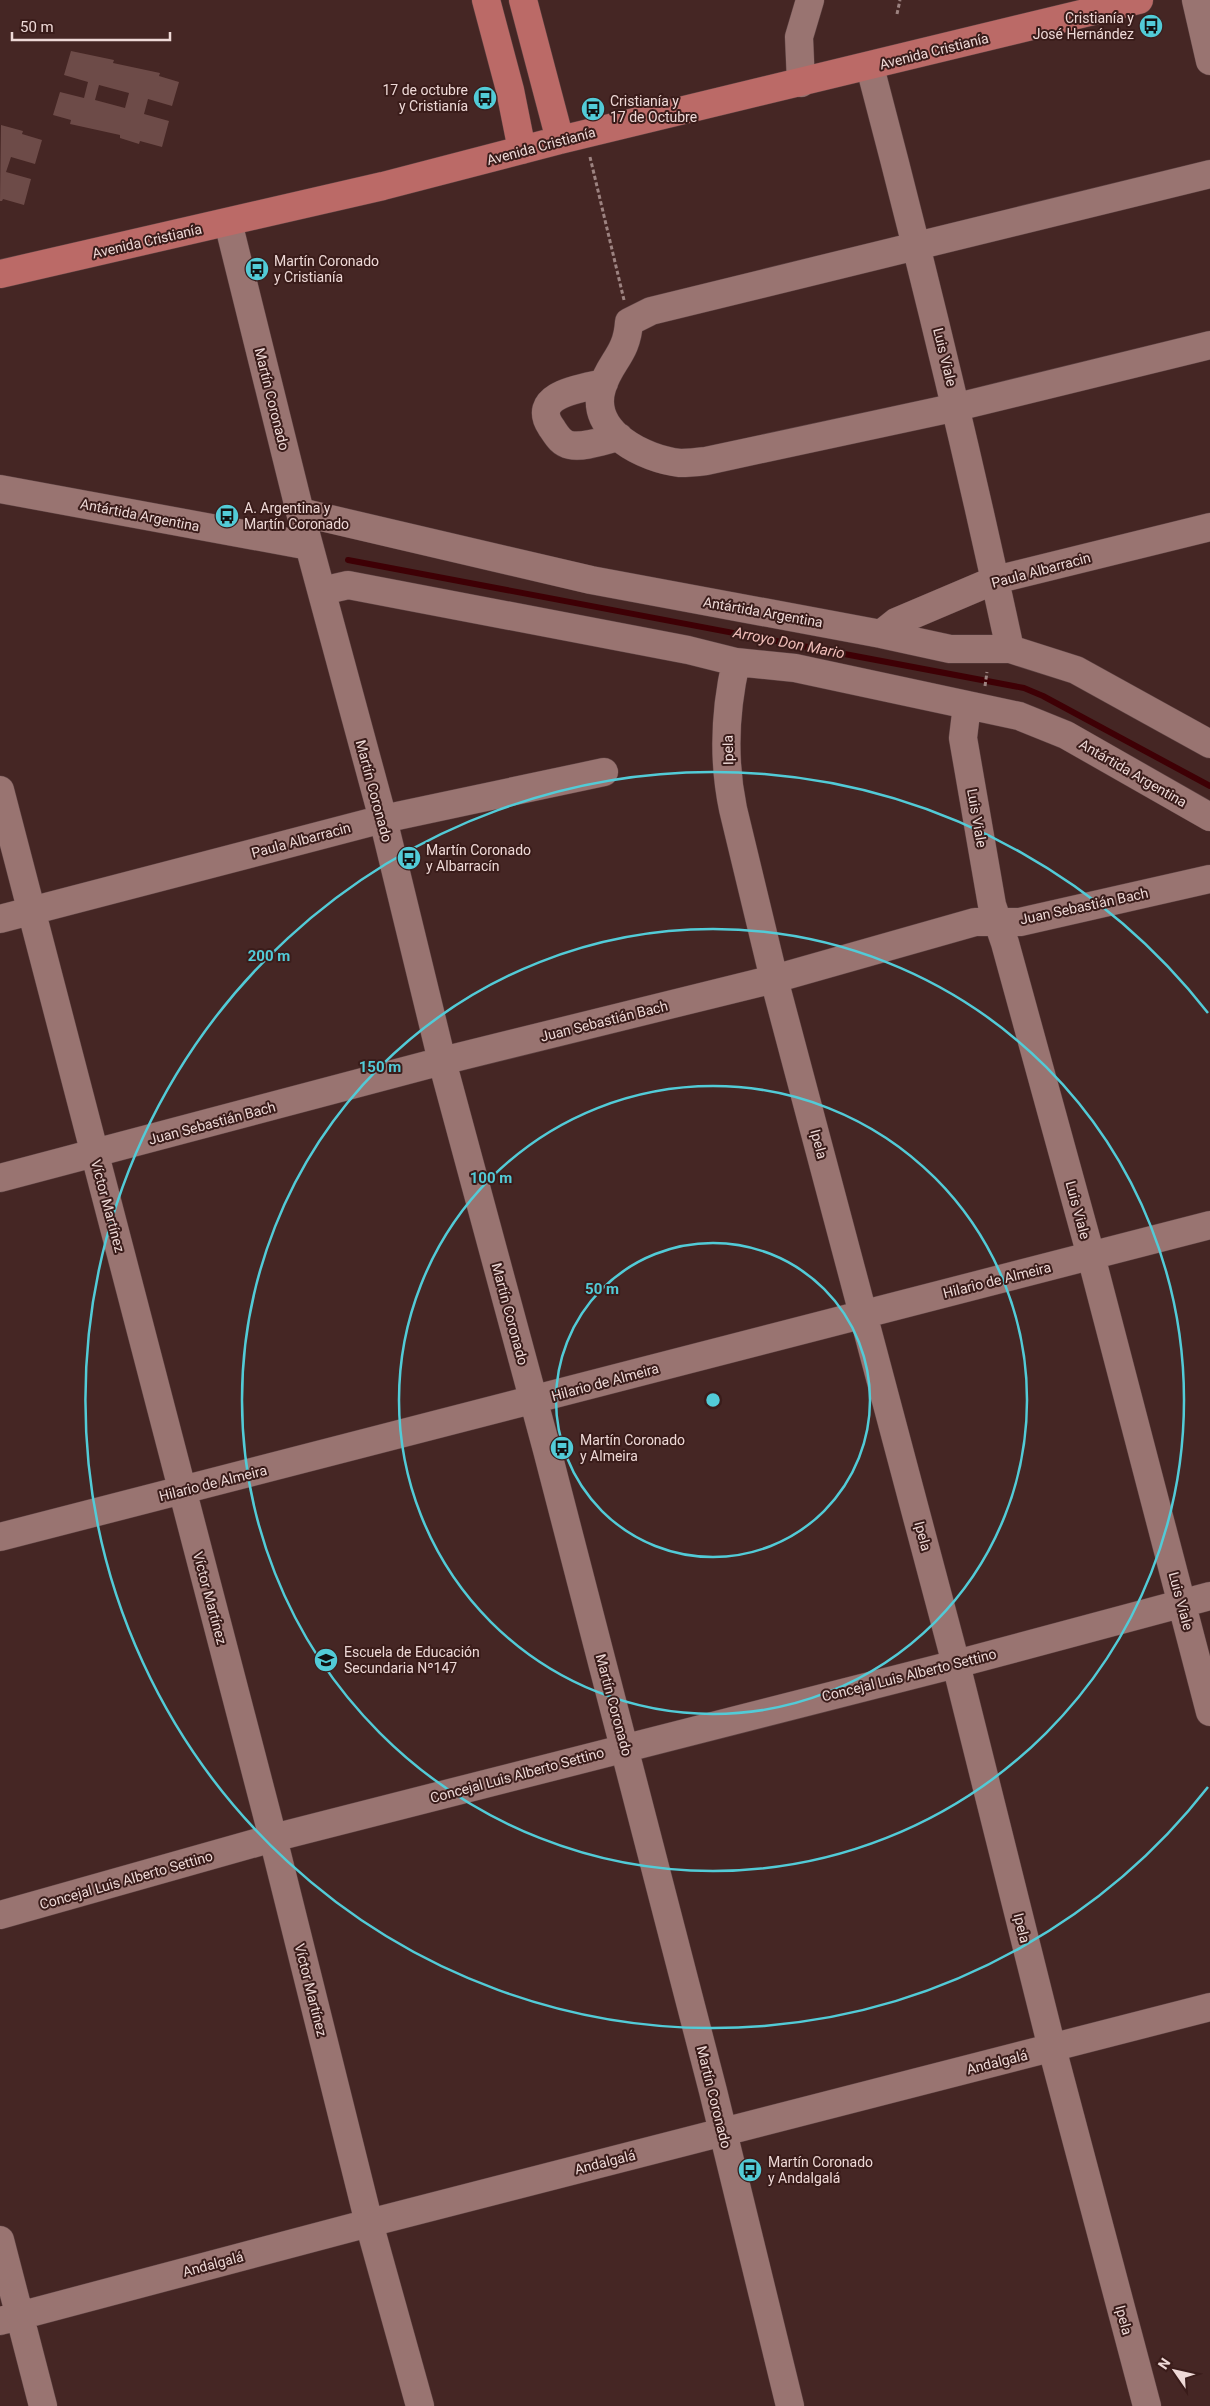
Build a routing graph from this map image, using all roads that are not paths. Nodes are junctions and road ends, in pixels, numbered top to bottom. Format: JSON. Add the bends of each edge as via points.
{"nodes":[{"id":1,"x":486,"y":0,"type":"edge"},
{"id":2,"x":523,"y":0,"type":"edge"},
{"id":3,"x":810,"y":0,"type":"edge"},
{"id":4,"x":1139,"y":0,"type":"edge"},
{"id":5,"x":1196,"y":0,"type":"edge"},
{"id":6,"x":1210,"y":61,"type":"edge"},
{"id":7,"x":870,"y":67,"type":"junction"},
{"id":8,"x":801,"y":83,"type":"junction"},
{"id":9,"x":572,"y":137,"type":"junction"},
{"id":10,"x":522,"y":150,"type":"junction"},
{"id":11,"x":1210,"y":174,"type":"edge"},
{"id":12,"x":228,"y":222,"type":"junction"},
{"id":13,"x":918,"y":247,"type":"junction"},
{"id":14,"x":0,"y":274,"type":"edge"},
{"id":15,"x":1210,"y":345,"type":"edge"},
{"id":16,"x":604,"y":383,"type":"junction"},
{"id":17,"x":957,"y":408,"type":"junction"},
{"id":18,"x":619,"y":437,"type":"junction"},
{"id":19,"x":0,"y":489,"type":"edge"},
{"id":20,"x":300,"y":512,"type":"junction"},
{"id":21,"x":1210,"y":528,"type":"edge"},
{"id":22,"x":309,"y":546,"type":"junction"},
{"id":23,"x":995,"y":580,"type":"junction"},
{"id":24,"x":322,"y":591,"type":"junction"},
{"id":25,"x":881,"y":634,"type":"junction"},
{"id":26,"x":999,"y":656,"type":"junction"},
{"id":27,"x":736,"y":662,"type":"junction"},
{"id":28,"x":976,"y":697,"type":"junction"},
{"id":29,"x":1210,"y":744,"type":"edge"},
{"id":30,"x":604,"y":772,"type":"dead end"},
{"id":31,"x":0,"y":790,"type":"edge"},
{"id":32,"x":1210,"y":818,"type":"edge"},
{"id":33,"x":383,"y":819,"type":"junction"},
{"id":34,"x":1210,"y":879,"type":"edge"},
{"id":35,"x":31,"y":911,"type":"junction"},
{"id":36,"x":0,"y":919,"type":"edge"},
{"id":37,"x":997,"y":920,"type":"junction"},
{"id":38,"x":774,"y":979,"type":"junction"},
{"id":39,"x":442,"y":1061,"type":"junction"},
{"id":40,"x":94,"y":1154,"type":"junction"},
{"id":41,"x":0,"y":1178,"type":"edge"},
{"id":42,"x":1210,"y":1225,"type":"edge"},
{"id":43,"x":1091,"y":1256,"type":"junction"},
{"id":44,"x":864,"y":1314,"type":"junction"},
{"id":45,"x":534,"y":1401,"type":"junction"},
{"id":46,"x":182,"y":1490,"type":"junction"},
{"id":47,"x":0,"y":1538,"type":"edge"},
{"id":48,"x":1210,"y":1596,"type":"edge"},
{"id":49,"x":1182,"y":1604,"type":"junction"},
{"id":50,"x":956,"y":1664,"type":"junction"},
{"id":51,"x":1210,"y":1712,"type":"edge"},
{"id":52,"x":624,"y":1747,"type":"junction"},
{"id":53,"x":273,"y":1838,"type":"junction"},
{"id":54,"x":0,"y":1915,"type":"edge"},
{"id":55,"x":1210,"y":2006,"type":"edge"},
{"id":56,"x":1052,"y":2048,"type":"junction"},
{"id":57,"x":723,"y":2132,"type":"junction"},
{"id":58,"x":369,"y":2223,"type":"junction"},
{"id":59,"x":0,"y":2240,"type":"edge"},
{"id":60,"x":10,"y":2318,"type":"edge"},
{"id":61,"x":43,"y":2406,"type":"edge"},
{"id":62,"x":420,"y":2406,"type":"edge"},
{"id":63,"x":790,"y":2406,"type":"edge"},
{"id":64,"x":1147,"y":2406,"type":"edge"}],
"edges":[{"from":1,"to":10,"type":"main road"},
{"from":2,"to":9,"type":"main road"},
{"from":3,"to":8,"type":"street","via":[[799,37]]},
{"from":4,"to":7,"type":"main road","name":"Avenida Cristianía"},
{"from":5,"to":6,"type":"street"},
{"from":7,"to":8,"type":"main road","name":"Avenida Cristianía"},
{"from":7,"to":13,"type":"street","name":"Luis Viale"},
{"from":8,"to":9,"type":"main road","name":"Avenida Cristianía"},
{"from":9,"to":10,"type":"main road","name":"Avenida Cristianía"},
{"from":10,"to":12,"type":"main road","name":"Avenida Cristianía"},
{"from":11,"to":13,"type":"street"},
{"from":12,"to":14,"type":"main road","name":"Avenida Cristianía"},
{"from":12,"to":20,"type":"street","name":"Martín Coronado"},
{"from":13,"to":16,"type":"street","via":[[665,307],[629,322],[624,350]]},
{"from":13,"to":17,"type":"street","name":"Luis Viale"},
{"from":15,"to":17,"type":"street"},
{"from":16,"to":18,"type":"street","via":[[600,405],[607,425]]},
{"from":16,"to":18,"type":"street","via":[[562,393],[550,402],[546,413],[548,421],[563,442],[571,445]]},
{"from":17,"to":18,"type":"street","via":[[706,461],[681,463],[658,458],[636,449]]},
{"from":17,"to":23,"type":"street","name":"Luis Viale"},
{"from":19,"to":22,"type":"street","name":"Antártida Argentina"},
{"from":20,"to":22,"type":"street","name":"Martín Coronado"},
{"from":20,"to":25,"type":"street","name":"Antártida Argentina","via":[[591,580]]},
{"from":21,"to":23,"type":"street","name":"Paula Albarracin"},
{"from":22,"to":24,"type":"street","name":"Martín Coronado"},
{"from":23,"to":25,"type":"street","name":"Paula Albarracin","via":[[896,622]]},
{"from":23,"to":26,"type":"street","name":"Luis Viale"},
{"from":24,"to":27,"type":"street","name":"Antártida Argentina","via":[[348,585]]},
{"from":24,"to":33,"type":"street","name":"Martín Coronado"},
{"from":25,"to":26,"type":"street","name":"Antártida Argentina"},
{"from":26,"to":29,"type":"street","name":"Antártida Argentina","via":[[1076,670]]},
{"from":27,"to":28,"type":"street","name":"Antártida Argentina","via":[[795,668]]},
{"from":27,"to":38,"type":"street","name":"Ipela","via":[[727,707],[728,788]]},
{"from":28,"to":32,"type":"street","name":"Antártida Argentina","via":[[1066,735]]},
{"from":28,"to":37,"type":"street","name":"Luis Viale","via":[[963,738]]},
{"from":30,"to":33,"type":"street","name":"Paula Albarracin"},
{"from":31,"to":35,"type":"street","name":"Víctor Martínez"},
{"from":33,"to":35,"type":"street","name":"Paula Albarracin"},
{"from":33,"to":39,"type":"street","name":"Martín Coronado"},
{"from":34,"to":37,"type":"street","name":"Juan Sebastián Bach","via":[[1020,922]]},
{"from":35,"to":36,"type":"street","name":"Paula Albarracin"},
{"from":35,"to":40,"type":"street","name":"Víctor Martínez"},
{"from":37,"to":38,"type":"street","name":"Juan Sebastián Bach","via":[[975,922]]},
{"from":37,"to":43,"type":"street","name":"Luis Viale"},
{"from":38,"to":39,"type":"street","name":"Juan Sebastián Bach"},
{"from":38,"to":44,"type":"street","name":"Ipela"},
{"from":39,"to":40,"type":"street","name":"Juan Sebastián Bach"},
{"from":39,"to":45,"type":"street","name":"Martín Coronado"},
{"from":40,"to":41,"type":"street","name":"Juan Sebastián Bach"},
{"from":40,"to":46,"type":"street","name":"Víctor Martínez"},
{"from":42,"to":43,"type":"street","name":"Hilario de Almeira"},
{"from":43,"to":44,"type":"street","name":"Hilario de Almeira"},
{"from":43,"to":49,"type":"street","name":"Luis Viale"},
{"from":44,"to":45,"type":"street","name":"Hilario de Almeira"},
{"from":44,"to":50,"type":"street","name":"Ipela"},
{"from":45,"to":46,"type":"street","name":"Hilario de Almeira"},
{"from":45,"to":52,"type":"street","name":"Martín Coronado"},
{"from":46,"to":47,"type":"street","name":"Hilario de Almeira"},
{"from":46,"to":53,"type":"street","name":"Víctor Martínez"},
{"from":48,"to":49,"type":"street","name":"Concejal Luis Alberto Settino"},
{"from":49,"to":50,"type":"street","name":"Concejal Luis Alberto Settino"},
{"from":49,"to":51,"type":"street","name":"Luis Viale"},
{"from":50,"to":52,"type":"street","name":"Concejal Luis Alberto Settino"},
{"from":50,"to":56,"type":"street","name":"Ipela"},
{"from":52,"to":53,"type":"street","name":"Concejal Luis Alberto Settino"},
{"from":52,"to":57,"type":"street","name":"Martín Coronado"},
{"from":53,"to":54,"type":"street","name":"Concejal Luis Alberto Settino"},
{"from":53,"to":58,"type":"street","name":"Víctor Martínez"},
{"from":55,"to":56,"type":"street","name":"Andalgalá"},
{"from":56,"to":57,"type":"street","name":"Andalgalá"},
{"from":56,"to":64,"type":"street","name":"Ipela"},
{"from":57,"to":58,"type":"street","name":"Andalgalá"},
{"from":57,"to":63,"type":"street","name":"Martín Coronado"},
{"from":58,"to":60,"type":"street","name":"Andalgalá"},
{"from":58,"to":62,"type":"street","name":"Víctor Martínez"},
{"from":59,"to":60,"type":"street"},
{"from":60,"to":61,"type":"street"}]}
